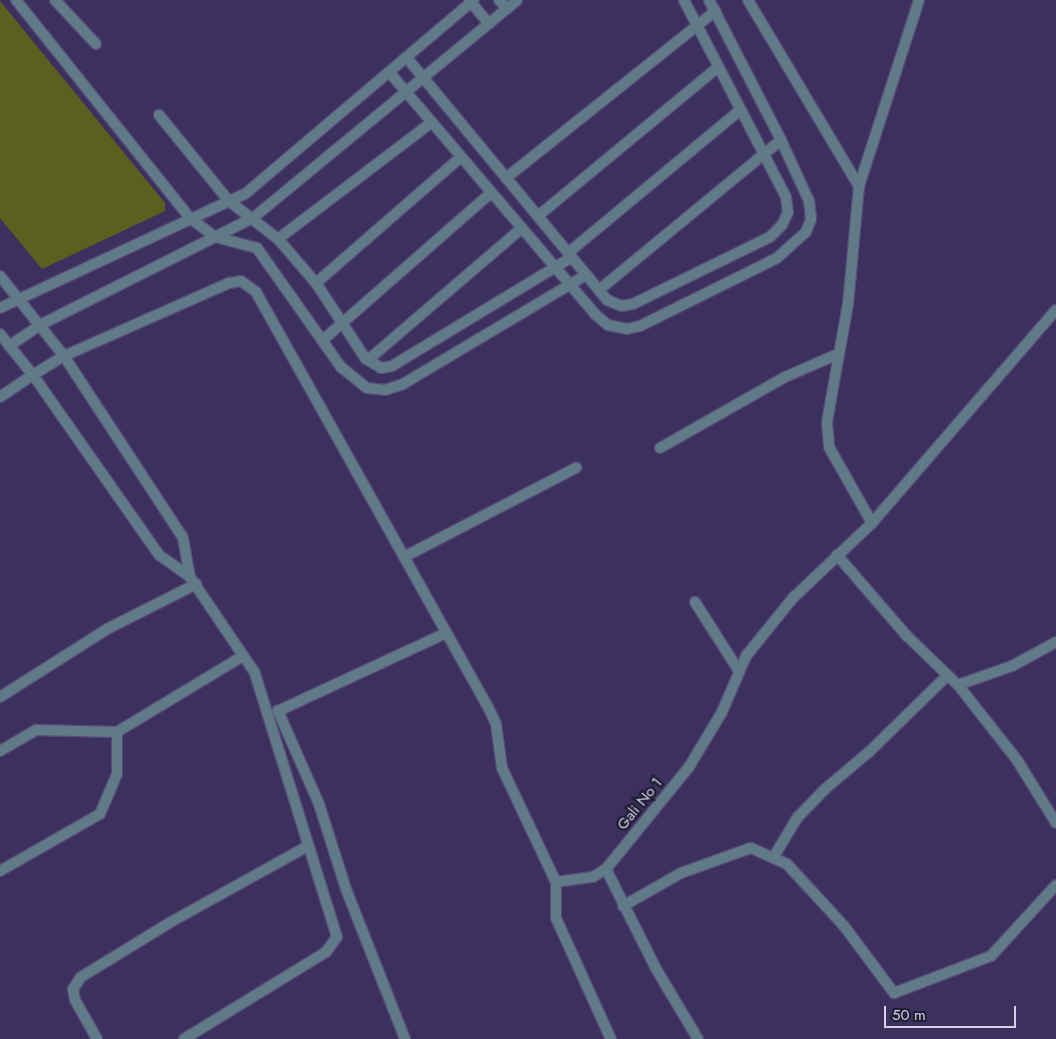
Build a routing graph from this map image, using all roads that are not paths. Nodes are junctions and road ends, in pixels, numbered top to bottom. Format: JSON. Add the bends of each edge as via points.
{"nodes":[{"id":1,"x":16,"y":0,"type":"edge"},
{"id":2,"x":55,"y":0,"type":"edge"},
{"id":3,"x":499,"y":0,"type":"edge"},
{"id":4,"x":517,"y":0,"type":"edge"},
{"id":5,"x":684,"y":0,"type":"edge"},
{"id":6,"x":709,"y":0,"type":"edge"},
{"id":7,"x":748,"y":0,"type":"edge"},
{"id":8,"x":919,"y":0,"type":"edge"},
{"id":9,"x":471,"y":1,"type":"edge"},
{"id":10,"x":507,"y":9,"type":"junction"},
{"id":11,"x":715,"y":10,"type":"junction"},
{"id":12,"x":489,"y":24,"type":"junction"},
{"id":13,"x":697,"y":25,"type":"junction"},
{"id":14,"x":96,"y":44,"type":"dead end"},
{"id":15,"x":407,"y":58,"type":"junction"},
{"id":16,"x":718,"y":67,"type":"junction"},
{"id":17,"x":390,"y":73,"type":"junction"},
{"id":18,"x":424,"y":79,"type":"junction"},
{"id":19,"x":407,"y":93,"type":"junction"},
{"id":20,"x":740,"y":110,"type":"junction"},
{"id":21,"x":160,"y":115,"type":"dead end"},
{"id":22,"x":432,"y":122,"type":"junction"},
{"id":23,"x":781,"y":140,"type":"junction"},
{"id":24,"x":763,"y":152,"type":"junction"},
{"id":25,"x":461,"y":157,"type":"junction"},
{"id":26,"x":506,"y":178,"type":"junction"},
{"id":27,"x":860,"y":186,"type":"junction"},
{"id":28,"x":492,"y":192,"type":"junction"},
{"id":29,"x":228,"y":201,"type":"junction"},
{"id":30,"x":538,"y":216,"type":"junction"},
{"id":31,"x":190,"y":218,"type":"junction"},
{"id":32,"x":253,"y":218,"type":"junction"},
{"id":33,"x":522,"y":228,"type":"junction"},
{"id":34,"x":215,"y":237,"type":"junction"},
{"id":35,"x":278,"y":239,"type":"junction"},
{"id":36,"x":570,"y":255,"type":"junction"},
{"id":37,"x":555,"y":267,"type":"junction"},
{"id":38,"x":586,"y":275,"type":"junction"},
{"id":39,"x":0,"y":276,"type":"edge"},
{"id":40,"x":316,"y":283,"type":"junction"},
{"id":41,"x":570,"y":284,"type":"junction"},
{"id":42,"x":599,"y":290,"type":"junction"},
{"id":43,"x":18,"y":299,"type":"junction"},
{"id":44,"x":0,"y":308,"type":"edge"},
{"id":45,"x":1056,"y":310,"type":"edge"},
{"id":46,"x":342,"y":323,"type":"junction"},
{"id":47,"x":40,"y":325,"type":"junction"},
{"id":48,"x":0,"y":334,"type":"edge"},
{"id":49,"x":324,"y":339,"type":"junction"},
{"id":50,"x":9,"y":346,"type":"junction"},
{"id":51,"x":838,"y":354,"type":"junction"},
{"id":52,"x":64,"y":356,"type":"junction"},
{"id":53,"x":368,"y":360,"type":"junction"},
{"id":54,"x":33,"y":375,"type":"junction"},
{"id":55,"x":0,"y":397,"type":"edge"},
{"id":56,"x":660,"y":448,"type":"dead end"},
{"id":57,"x":576,"y":468,"type":"dead end"},
{"id":58,"x":872,"y":523,"type":"junction"},
{"id":59,"x":837,"y":555,"type":"junction"},
{"id":60,"x":404,"y":557,"type":"junction"},
{"id":61,"x":193,"y":581,"type":"junction"},
{"id":62,"x":696,"y":602,"type":"dead end"},
{"id":63,"x":446,"y":633,"type":"junction"},
{"id":64,"x":1056,"y":642,"type":"edge"},
{"id":65,"x":243,"y":656,"type":"junction"},
{"id":66,"x":739,"y":671,"type":"junction"},
{"id":67,"x":948,"y":675,"type":"junction"},
{"id":68,"x":958,"y":685,"type":"junction"},
{"id":69,"x":0,"y":697,"type":"edge"},
{"id":70,"x":117,"y":732,"type":"junction"},
{"id":71,"x":0,"y":750,"type":"edge"},
{"id":72,"x":1056,"y":823,"type":"edge"},
{"id":73,"x":308,"y":846,"type":"junction"},
{"id":74,"x":773,"y":858,"type":"junction"},
{"id":75,"x":606,"y":869,"type":"junction"},
{"id":76,"x":0,"y":871,"type":"edge"},
{"id":77,"x":556,"y":882,"type":"junction"},
{"id":78,"x":1056,"y":885,"type":"edge"},
{"id":79,"x":623,"y":906,"type":"junction"},
{"id":80,"x":97,"y":1039,"type":"edge"},
{"id":81,"x":184,"y":1039,"type":"edge"},
{"id":82,"x":405,"y":1039,"type":"edge"},
{"id":83,"x":611,"y":1039,"type":"edge"},
{"id":84,"x":698,"y":1039,"type":"edge"}],
"edges":[{"from":1,"to":31,"type":"street"},
{"from":2,"to":14,"type":"street"},
{"from":3,"to":10,"type":"street"},
{"from":4,"to":10,"type":"street"},
{"from":5,"to":13,"type":"street"},
{"from":6,"to":11,"type":"street"},
{"from":7,"to":27,"type":"street"},
{"from":8,"to":27,"type":"street"},
{"from":9,"to":12,"type":"street"},
{"from":9,"to":15,"type":"street"},
{"from":10,"to":12,"type":"street"},
{"from":11,"to":13,"type":"street"},
{"from":11,"to":23,"type":"street"},
{"from":12,"to":18,"type":"street"},
{"from":13,"to":16,"type":"street"},
{"from":13,"to":26,"type":"street"},
{"from":15,"to":17,"type":"street"},
{"from":15,"to":18,"type":"street"},
{"from":16,"to":20,"type":"street"},
{"from":16,"to":30,"type":"street"},
{"from":17,"to":19,"type":"street"},
{"from":17,"to":29,"type":"street","via":[[262,182]]},
{"from":18,"to":19,"type":"street"},
{"from":18,"to":26,"type":"street"},
{"from":19,"to":22,"type":"street"},
{"from":19,"to":32,"type":"street"},
{"from":20,"to":24,"type":"street"},
{"from":20,"to":36,"type":"street"},
{"from":21,"to":29,"type":"street"},
{"from":22,"to":25,"type":"street"},
{"from":22,"to":35,"type":"street"},
{"from":23,"to":24,"type":"street"},
{"from":23,"to":41,"type":"street","via":[[809,201],[811,219],[806,232],[776,258],[640,326],[627,329],[608,326]]},
{"from":24,"to":42,"type":"street"},
{"from":24,"to":42,"type":"street","via":[[786,197],[788,212],[782,225],[770,237],[633,304],[622,306],[608,300]]},
{"from":25,"to":28,"type":"street"},
{"from":25,"to":40,"type":"street"},
{"from":26,"to":30,"type":"street"},
{"from":27,"to":51,"type":"street","via":[[848,304]]},
{"from":28,"to":33,"type":"street"},
{"from":28,"to":46,"type":"street"},
{"from":29,"to":31,"type":"street"},
{"from":29,"to":32,"type":"street"},
{"from":30,"to":36,"type":"street"},
{"from":31,"to":34,"type":"street"},
{"from":31,"to":43,"type":"street"},
{"from":32,"to":34,"type":"street"},
{"from":32,"to":35,"type":"street"},
{"from":33,"to":37,"type":"street"},
{"from":33,"to":53,"type":"street"},
{"from":34,"to":47,"type":"street"},
{"from":34,"to":49,"type":"street","via":[[256,248]]},
{"from":35,"to":40,"type":"street"},
{"from":36,"to":37,"type":"street"},
{"from":36,"to":38,"type":"street"},
{"from":37,"to":41,"type":"street"},
{"from":37,"to":53,"type":"street","via":[[392,366],[381,368]]},
{"from":38,"to":41,"type":"street"},
{"from":38,"to":42,"type":"street"},
{"from":39,"to":43,"type":"street"},
{"from":40,"to":46,"type":"street"},
{"from":41,"to":49,"type":"street","via":[[404,384],[385,390],[367,388],[353,380]]},
{"from":43,"to":44,"type":"street"},
{"from":43,"to":47,"type":"street"},
{"from":45,"to":58,"type":"street","name":"Gali No 1"},
{"from":46,"to":49,"type":"street"},
{"from":46,"to":53,"type":"street"},
{"from":47,"to":50,"type":"street"},
{"from":47,"to":52,"type":"street"},
{"from":48,"to":50,"type":"street"},
{"from":50,"to":54,"type":"street"},
{"from":51,"to":56,"type":"street","via":[[785,378]]},
{"from":51,"to":58,"type":"street","via":[[827,422],[829,447]]},
{"from":52,"to":54,"type":"street"},
{"from":52,"to":60,"type":"street","via":[[230,283],[249,285],[330,422]]},
{"from":52,"to":61,"type":"street","via":[[183,538]]},
{"from":54,"to":55,"type":"street"},
{"from":54,"to":61,"type":"street","via":[[159,555]]},
{"from":57,"to":60,"type":"street"},
{"from":58,"to":59,"type":"street","name":"Gali No 1"},
{"from":59,"to":66,"type":"street","name":"Gali No 1","via":[[793,598],[746,656]]},
{"from":59,"to":67,"type":"street","via":[[908,636]]},
{"from":60,"to":63,"type":"street"},
{"from":61,"to":65,"type":"street"},
{"from":61,"to":69,"type":"street","via":[[107,629]]},
{"from":62,"to":66,"type":"street"},
{"from":63,"to":77,"type":"street","via":[[492,715],[502,768]]},
{"from":63,"to":82,"type":"street","via":[[278,710],[319,804],[346,889]]},
{"from":64,"to":68,"type":"street","via":[[1012,666]]},
{"from":65,"to":70,"type":"street"},
{"from":65,"to":73,"type":"street","via":[[255,673]]},
{"from":66,"to":75,"type":"street","name":"Gali No 1","via":[[722,712],[689,768]]},
{"from":67,"to":68,"type":"street"},
{"from":67,"to":74,"type":"street","via":[[869,752],[824,789],[797,818]]},
{"from":68,"to":72,"type":"street","via":[[1017,760]]},
{"from":70,"to":71,"type":"street","via":[[36,730]]},
{"from":70,"to":76,"type":"street","via":[[117,774],[100,814]]},
{"from":73,"to":80,"type":"street","via":[[81,977],[73,989],[75,1000]]},
{"from":73,"to":81,"type":"street","via":[[337,937],[326,952]]},
{"from":74,"to":78,"type":"street","via":[[787,864],[844,926],[894,993],[991,956]]},
{"from":74,"to":79,"type":"street","via":[[751,848],[681,873]]},
{"from":75,"to":77,"type":"street","name":"Gali No 1","via":[[593,877]]},
{"from":75,"to":79,"type":"street"},
{"from":77,"to":83,"type":"street","via":[[556,918]]},
{"from":79,"to":84,"type":"street"}]}
